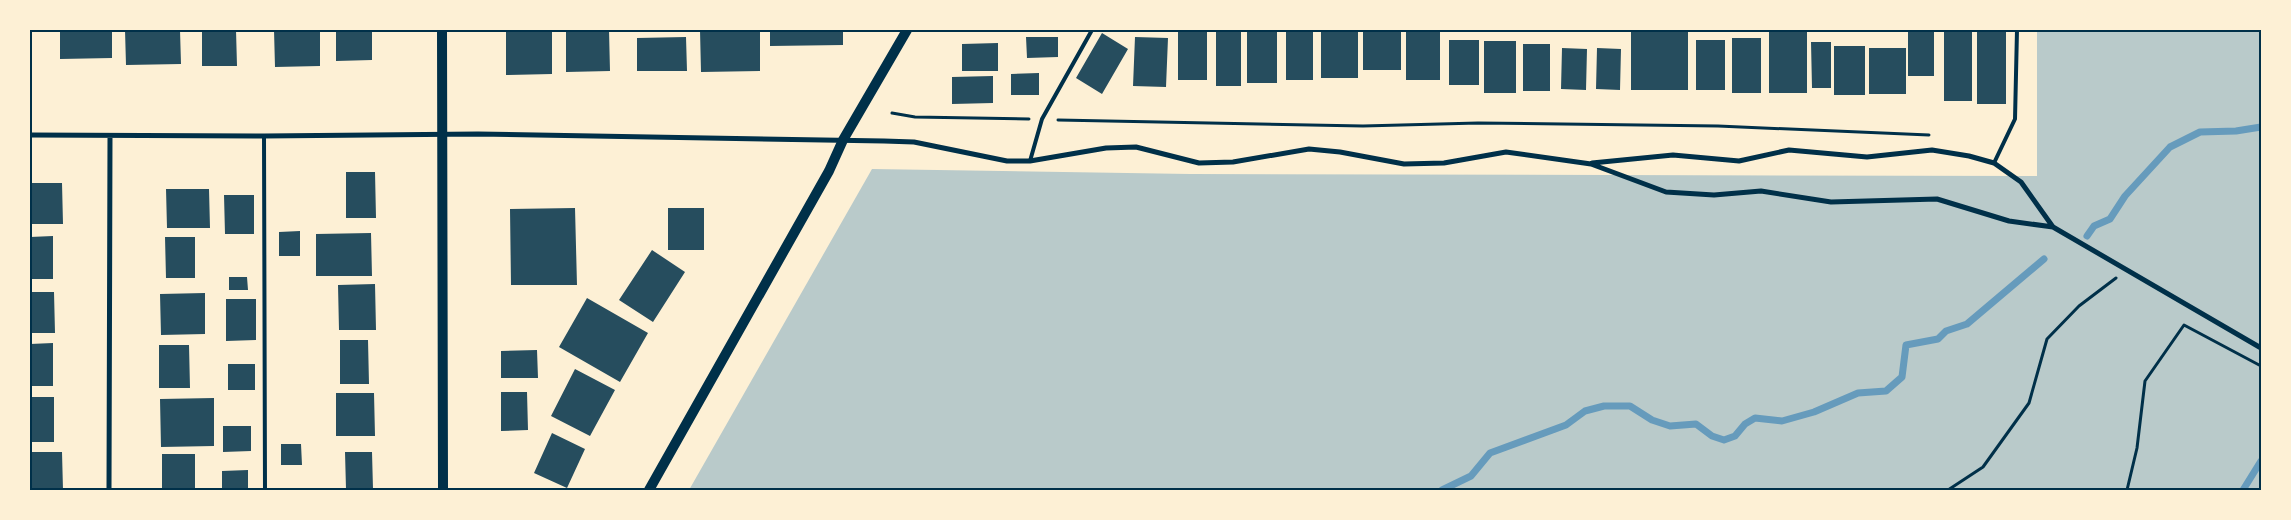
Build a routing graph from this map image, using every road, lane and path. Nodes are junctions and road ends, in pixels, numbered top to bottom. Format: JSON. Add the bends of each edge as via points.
{"nodes":[{"id":1,"x":442,"y":30,"type":"edge"},
{"id":2,"x":908,"y":30,"type":"edge"},
{"id":3,"x":1092,"y":30,"type":"edge"},
{"id":4,"x":2017,"y":30,"type":"edge"},
{"id":5,"x":892,"y":112,"type":"dead end"},
{"id":6,"x":1042,"y":119,"type":"junction"},
{"id":7,"x":443,"y":134,"type":"junction"},
{"id":8,"x":30,"y":135,"type":"edge"},
{"id":9,"x":110,"y":136,"type":"junction"},
{"id":10,"x":264,"y":136,"type":"junction"},
{"id":11,"x":1938,"y":136,"type":"dead end"},
{"id":12,"x":843,"y":140,"type":"junction"},
{"id":13,"x":1030,"y":160,"type":"junction"},
{"id":14,"x":1994,"y":163,"type":"junction"},
{"id":15,"x":1590,"y":164,"type":"junction"},
{"id":16,"x":2053,"y":227,"type":"junction"},
{"id":17,"x":2127,"y":271,"type":"junction"},
{"id":18,"x":2261,"y":348,"type":"edge"},
{"id":19,"x":2261,"y":366,"type":"edge"},
{"id":20,"x":109,"y":490,"type":"edge"},
{"id":21,"x":265,"y":490,"type":"edge"},
{"id":22,"x":443,"y":490,"type":"edge"},
{"id":23,"x":649,"y":490,"type":"edge"},
{"id":24,"x":1948,"y":490,"type":"edge"},
{"id":25,"x":2127,"y":490,"type":"edge"}],
"edges":[{"from":1,"to":7,"type":"main road"},
{"from":2,"to":12,"type":"main road"},
{"from":3,"to":6,"type":"lane"},
{"from":4,"to":14,"type":"lane","via":[[2015,119]]},
{"from":5,"to":6,"type":"path","via":[[915,116]]},
{"from":6,"to":11,"type":"path","via":[[1363,126],[1478,123],[1718,126],[1913,132]]},
{"from":6,"to":13,"type":"lane"},
{"from":7,"to":10,"type":"street"},
{"from":7,"to":12,"type":"street"},
{"from":7,"to":22,"type":"main road"},
{"from":8,"to":9,"type":"street"},
{"from":9,"to":10,"type":"street"},
{"from":9,"to":20,"type":"street"},
{"from":10,"to":21,"type":"lane"},
{"from":12,"to":13,"type":"street","via":[[914,142],[1007,161]]},
{"from":12,"to":23,"type":"main road","via":[[829,171]]},
{"from":13,"to":15,"type":"street","via":[[1106,148],[1136,148],[1200,163],[1233,162],[1309,149],[1404,164],[1444,163],[1506,152]]},
{"from":14,"to":15,"type":"street","via":[[1932,150],[1867,157],[1789,150],[1739,161],[1673,155]]},
{"from":14,"to":16,"type":"street","via":[[2021,182]]},
{"from":15,"to":16,"type":"street","via":[[1666,192],[1714,195],[1761,191],[1831,202],[1937,199],[2009,221]]},
{"from":16,"to":17,"type":"street"},
{"from":17,"to":18,"type":"street"},
{"from":17,"to":24,"type":"path","via":[[2079,306],[2047,339],[2029,403],[1983,467]]},
{"from":19,"to":25,"type":"path","via":[[2184,325],[2145,381],[2137,448]]}]}
